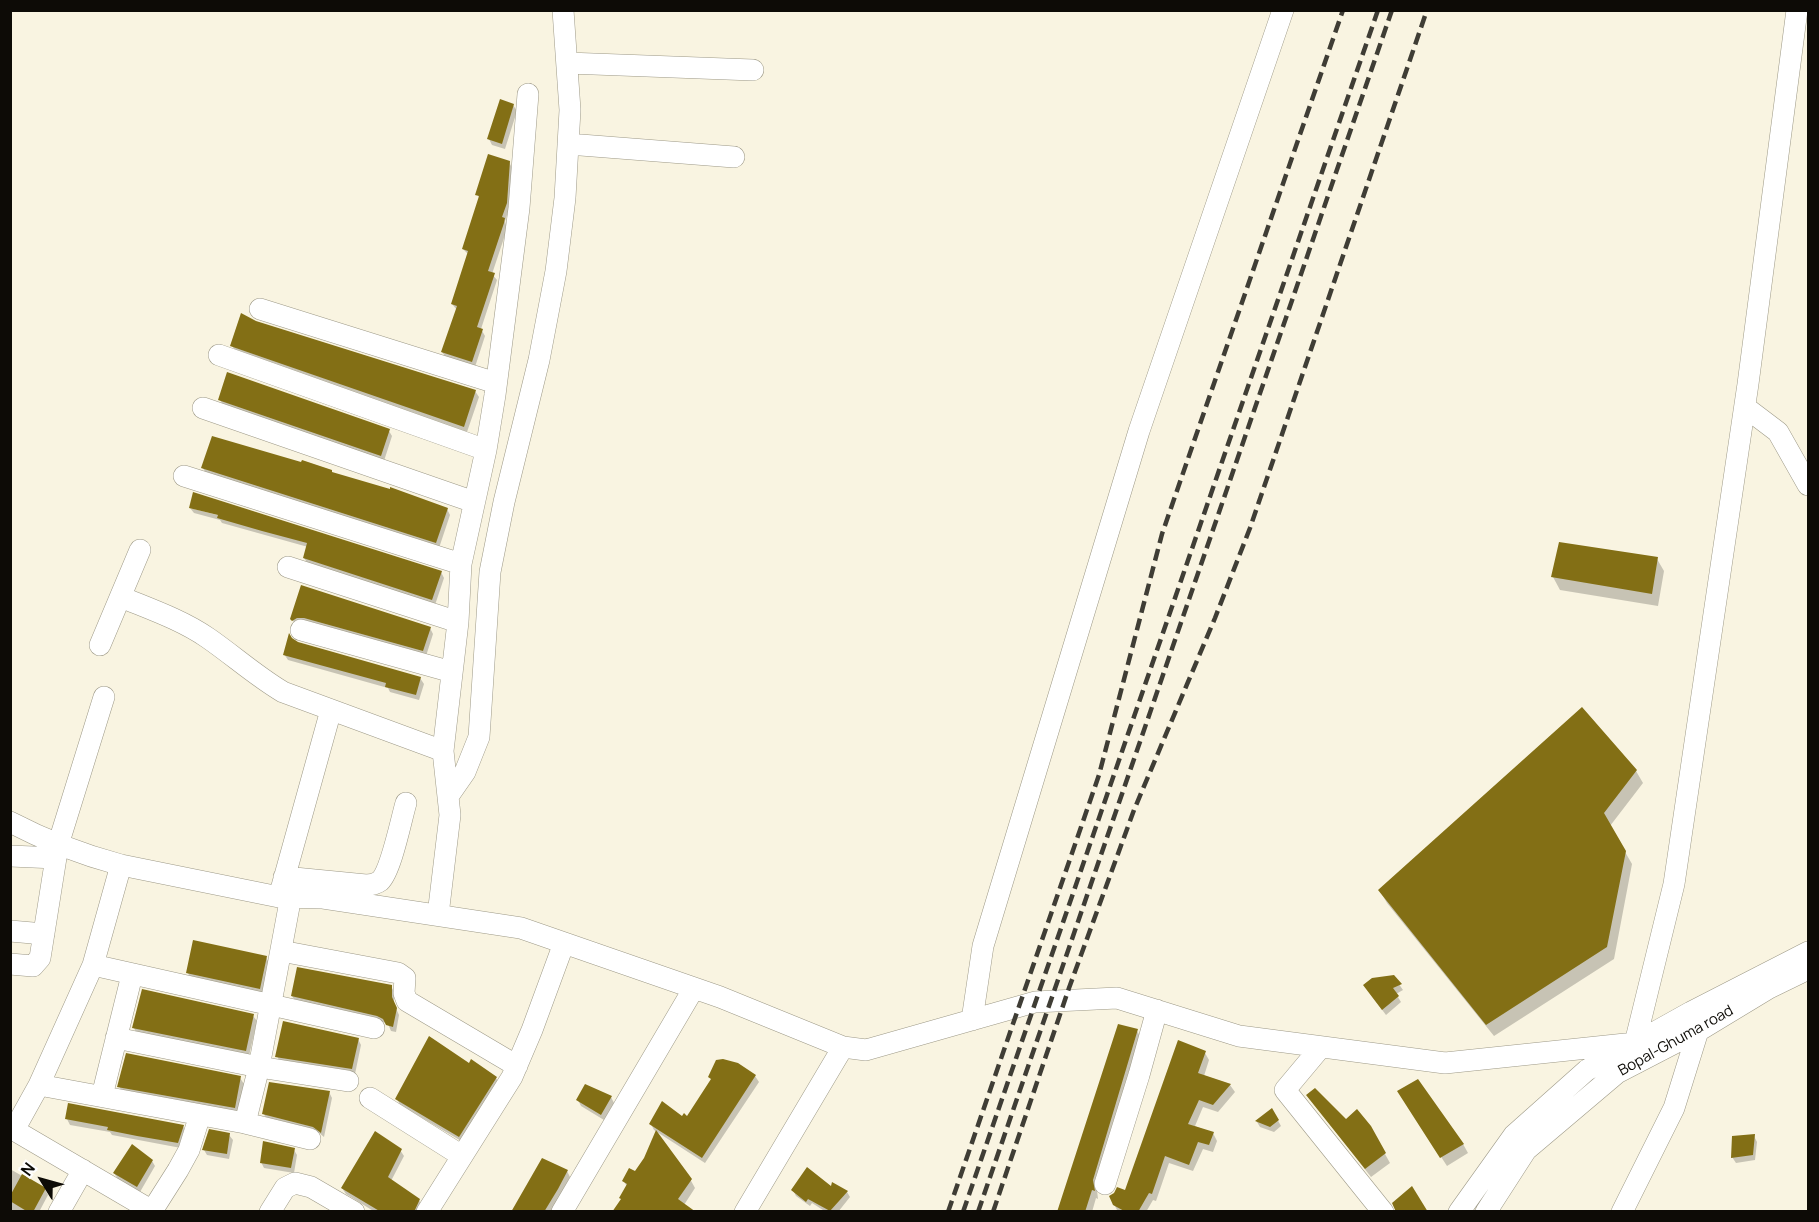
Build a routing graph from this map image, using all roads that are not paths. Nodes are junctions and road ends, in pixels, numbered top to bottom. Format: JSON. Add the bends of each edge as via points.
{"nodes":[{"id":1,"x":563,"y":10,"type":"edge"},
{"id":2,"x":1283,"y":10,"type":"edge"},
{"id":3,"x":1797,"y":10,"type":"edge"},
{"id":4,"x":567,"y":63,"type":"junction"},
{"id":5,"x":753,"y":70,"type":"dead end"},
{"id":6,"x":528,"y":94,"type":"dead end"},
{"id":7,"x":568,"y":144,"type":"junction"},
{"id":8,"x":734,"y":157,"type":"dead end"},
{"id":9,"x":260,"y":309,"type":"dead end"},
{"id":10,"x":219,"y":355,"type":"dead end"},
{"id":11,"x":496,"y":383,"type":"junction"},
{"id":12,"x":1745,"y":406,"type":"junction"},
{"id":13,"x":203,"y":408,"type":"dead end"},
{"id":14,"x":486,"y":450,"type":"junction"},
{"id":15,"x":183,"y":476,"type":"dead end"},
{"id":16,"x":1809,"y":485,"type":"edge"},
{"id":17,"x":474,"y":502,"type":"junction"},
{"id":18,"x":140,"y":550,"type":"dead end"},
{"id":19,"x":461,"y":564,"type":"junction"},
{"id":20,"x":288,"y":567,"type":"dead end"},
{"id":21,"x":121,"y":597,"type":"junction"},
{"id":22,"x":458,"y":622,"type":"junction"},
{"id":23,"x":301,"y":630,"type":"dead end"},
{"id":24,"x":100,"y":645,"type":"dead end"},
{"id":25,"x":452,"y":672,"type":"junction"},
{"id":26,"x":104,"y":697,"type":"dead end"},
{"id":27,"x":331,"y":710,"type":"junction"},
{"id":28,"x":443,"y":751,"type":"junction"},
{"id":29,"x":449,"y":795,"type":"junction"},
{"id":30,"x":406,"y":803,"type":"dead end"},
{"id":31,"x":10,"y":822,"type":"edge"},
{"id":32,"x":57,"y":852,"type":"junction"},
{"id":33,"x":10,"y":856,"type":"edge"},
{"id":34,"x":121,"y":865,"type":"junction"},
{"id":35,"x":285,"y":890,"type":"junction"},
{"id":36,"x":438,"y":915,"type":"junction"},
{"id":37,"x":10,"y":931,"type":"edge"},
{"id":38,"x":44,"y":934,"type":"junction"},
{"id":39,"x":564,"y":943,"type":"junction"},
{"id":40,"x":281,"y":951,"type":"junction"},
{"id":41,"x":1809,"y":952,"type":"edge"},
{"id":42,"x":10,"y":964,"type":"edge"},
{"id":43,"x":93,"y":965,"type":"junction"},
{"id":44,"x":1809,"y":969,"type":"edge"},
{"id":45,"x":132,"y":975,"type":"junction"},
{"id":46,"x":694,"y":988,"type":"junction"},
{"id":47,"x":271,"y":1005,"type":"junction"},
{"id":48,"x":1157,"y":1010,"type":"junction"},
{"id":49,"x":972,"y":1020,"type":"junction"},
{"id":50,"x":374,"y":1028,"type":"dead end"},
{"id":51,"x":1698,"y":1031,"type":"junction"},
{"id":52,"x":116,"y":1038,"type":"junction"},
{"id":53,"x":843,"y":1047,"type":"junction"},
{"id":54,"x":1321,"y":1047,"type":"junction"},
{"id":55,"x":1639,"y":1051,"type":"junction"},
{"id":56,"x":517,"y":1066,"type":"junction"},
{"id":57,"x":259,"y":1067,"type":"junction"},
{"id":58,"x":348,"y":1082,"type":"dead end"},
{"id":59,"x":39,"y":1085,"type":"junction"},
{"id":60,"x":102,"y":1096,"type":"junction"},
{"id":61,"x":370,"y":1098,"type":"dead end"},
{"id":62,"x":200,"y":1115,"type":"junction"},
{"id":63,"x":245,"y":1123,"type":"junction"},
{"id":64,"x":12,"y":1129,"type":"edge"},
{"id":65,"x":310,"y":1139,"type":"dead end"},
{"id":66,"x":462,"y":1156,"type":"junction"},
{"id":67,"x":83,"y":1170,"type":"junction"},
{"id":68,"x":1105,"y":1184,"type":"dead end"},
{"id":69,"x":153,"y":1211,"type":"edge"},
{"id":70,"x":59,"y":1212,"type":"edge"},
{"id":71,"x":270,"y":1212,"type":"edge"},
{"id":72,"x":354,"y":1212,"type":"edge"},
{"id":73,"x":427,"y":1212,"type":"edge"},
{"id":74,"x":562,"y":1212,"type":"edge"},
{"id":75,"x":745,"y":1212,"type":"edge"},
{"id":76,"x":1383,"y":1212,"type":"edge"},
{"id":77,"x":1459,"y":1212,"type":"edge"},
{"id":78,"x":1486,"y":1212,"type":"edge"},
{"id":79,"x":1622,"y":1212,"type":"edge"}],
"edges":[{"from":1,"to":4,"type":"street"},
{"from":2,"to":49,"type":"street","via":[[1139,431],[983,946]]},
{"from":3,"to":12,"type":"street"},
{"from":4,"to":5,"type":"street"},
{"from":4,"to":7,"type":"street"},
{"from":6,"to":11,"type":"street","via":[[519,208]]},
{"from":7,"to":8,"type":"street"},
{"from":7,"to":29,"type":"street","via":[[556,272],[490,572],[479,737],[465,772]]},
{"from":9,"to":11,"type":"street"},
{"from":10,"to":14,"type":"street"},
{"from":11,"to":14,"type":"street"},
{"from":12,"to":16,"type":"street","via":[[1778,432]]},
{"from":12,"to":55,"type":"street","via":[[1674,884]]},
{"from":13,"to":17,"type":"street"},
{"from":14,"to":17,"type":"street"},
{"from":15,"to":19,"type":"street"},
{"from":17,"to":19,"type":"street"},
{"from":18,"to":21,"type":"street"},
{"from":19,"to":22,"type":"street"},
{"from":20,"to":22,"type":"street"},
{"from":21,"to":24,"type":"street"},
{"from":21,"to":27,"type":"street","via":[[207,637],[283,692]]},
{"from":22,"to":25,"type":"street"},
{"from":23,"to":25,"type":"street"},
{"from":25,"to":28,"type":"street"},
{"from":26,"to":32,"type":"street"},
{"from":27,"to":28,"type":"street"},
{"from":27,"to":35,"type":"street"},
{"from":28,"to":29,"type":"street"},
{"from":29,"to":36,"type":"street"},
{"from":30,"to":35,"type":"street","via":[[387,869],[375,884]]},
{"from":31,"to":32,"type":"street"},
{"from":32,"to":33,"type":"street"},
{"from":32,"to":34,"type":"street"},
{"from":32,"to":38,"type":"street"},
{"from":34,"to":35,"type":"street"},
{"from":34,"to":43,"type":"street"},
{"from":35,"to":36,"type":"street"},
{"from":35,"to":40,"type":"street"},
{"from":36,"to":39,"type":"street","via":[[521,928]]},
{"from":37,"to":38,"type":"street"},
{"from":38,"to":42,"type":"street","via":[[37,963],[28,967]]},
{"from":39,"to":46,"type":"street"},
{"from":39,"to":56,"type":"street"},
{"from":40,"to":47,"type":"street"},
{"from":40,"to":56,"type":"street","via":[[398,973],[405,978],[407,1001]]},
{"from":41,"to":55,"type":"street","via":[[1691,1012]]},
{"from":43,"to":45,"type":"street"},
{"from":43,"to":59,"type":"street"},
{"from":44,"to":51,"type":"street","name":"Bopal-Ghuma road"},
{"from":45,"to":47,"type":"street"},
{"from":45,"to":52,"type":"street"},
{"from":46,"to":53,"type":"street"},
{"from":46,"to":74,"type":"street"},
{"from":47,"to":50,"type":"street"},
{"from":47,"to":57,"type":"street"},
{"from":48,"to":49,"type":"street","via":[[1117,998],[1035,1002]]},
{"from":48,"to":54,"type":"street","via":[[1239,1036]]},
{"from":48,"to":68,"type":"street"},
{"from":49,"to":53,"type":"street","via":[[867,1050]]},
{"from":51,"to":55,"type":"street","name":"Bopal-Ghuma road"},
{"from":51,"to":79,"type":"street","via":[[1674,1108]]},
{"from":52,"to":57,"type":"street"},
{"from":52,"to":60,"type":"street"},
{"from":53,"to":75,"type":"street"},
{"from":54,"to":55,"type":"street","via":[[1445,1063]]},
{"from":54,"to":76,"type":"street","via":[[1285,1090]]},
{"from":55,"to":77,"type":"street","via":[[1587,1070],[1514,1135]]},
{"from":55,"to":78,"type":"street","name":"Bopal-Ghuma road","via":[[1526,1150]]},
{"from":56,"to":66,"type":"street"},
{"from":57,"to":58,"type":"street"},
{"from":57,"to":63,"type":"street"},
{"from":59,"to":60,"type":"street"},
{"from":59,"to":64,"type":"street"},
{"from":60,"to":62,"type":"street"},
{"from":61,"to":66,"type":"street"},
{"from":62,"to":63,"type":"street"},
{"from":62,"to":69,"type":"street","via":[[189,1150]]},
{"from":63,"to":65,"type":"street"},
{"from":64,"to":67,"type":"street"},
{"from":66,"to":73,"type":"street"},
{"from":67,"to":69,"type":"street"},
{"from":67,"to":70,"type":"street"},
{"from":71,"to":72,"type":"street","via":[[285,1188],[295,1183],[311,1187]]}]}
